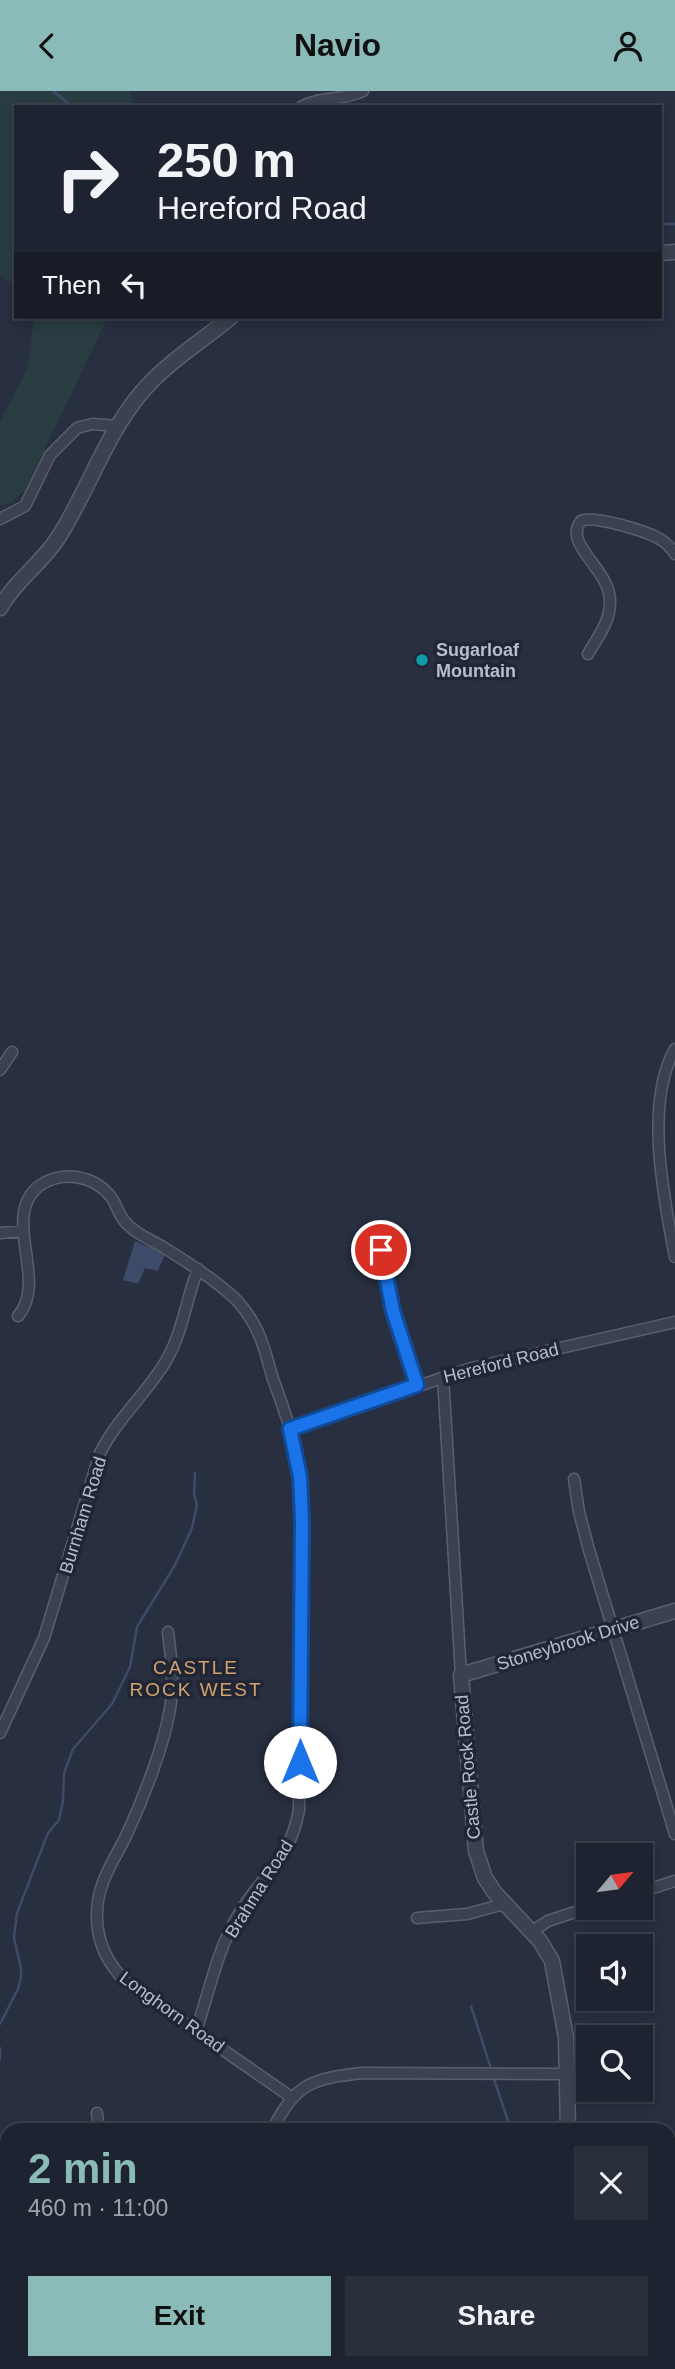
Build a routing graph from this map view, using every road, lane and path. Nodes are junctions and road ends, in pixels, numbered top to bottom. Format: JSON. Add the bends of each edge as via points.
{"nodes":[{"id":1,"x":363,"y":91,"type":"edge"},
{"id":2,"x":305,"y":105,"type":"edge"},
{"id":3,"x":228,"y":319,"type":"edge"},
{"id":4,"x":118,"y":426,"type":"junction"},
{"id":5,"x":0,"y":519,"type":"edge"},
{"id":6,"x":675,"y":554,"type":"edge"},
{"id":7,"x":0,"y":608,"type":"edge"},
{"id":8,"x":588,"y":654,"type":"dead end"},
{"id":9,"x":675,"y":1049,"type":"edge"},
{"id":10,"x":12,"y":1052,"type":"dead end"},
{"id":11,"x":0,"y":1070,"type":"edge"},
{"id":12,"x":377,"y":1230,"type":"dead end"},
{"id":13,"x":23,"y":1231,"type":"junction"},
{"id":14,"x":0,"y":1233,"type":"edge"},
{"id":15,"x":675,"y":1258,"type":"edge"},
{"id":16,"x":198,"y":1269,"type":"junction"},
{"id":17,"x":18,"y":1316,"type":"dead end"},
{"id":18,"x":675,"y":1322,"type":"edge"},
{"id":19,"x":443,"y":1377,"type":"junction"},
{"id":20,"x":417,"y":1385,"type":"junction"},
{"id":21,"x":290,"y":1429,"type":"junction"},
{"id":22,"x":574,"y":1479,"type":"dead end"},
{"id":23,"x":675,"y":1611,"type":"edge"},
{"id":24,"x":613,"y":1629,"type":"junction"},
{"id":25,"x":169,"y":1632,"type":"dead end"},
{"id":26,"x":461,"y":1675,"type":"junction"},
{"id":27,"x":0,"y":1733,"type":"edge"},
{"id":28,"x":675,"y":1834,"type":"edge"},
{"id":29,"x":675,"y":1881,"type":"edge"},
{"id":30,"x":653,"y":1888,"type":"edge"},
{"id":31,"x":503,"y":1904,"type":"junction"},
{"id":32,"x":576,"y":1912,"type":"edge"},
{"id":33,"x":417,"y":1918,"type":"dead end"},
{"id":34,"x":531,"y":1932,"type":"junction"},
{"id":35,"x":196,"y":2031,"type":"junction"},
{"id":36,"x":567,"y":2074,"type":"junction"},
{"id":37,"x":291,"y":2097,"type":"junction"},
{"id":38,"x":97,"y":2113,"type":"dead end"},
{"id":39,"x":98,"y":2123,"type":"edge"},
{"id":40,"x":276,"y":2123,"type":"edge"},
{"id":41,"x":568,"y":2123,"type":"edge"}],
"edges":[{"from":1,"to":2,"type":"street"},
{"from":3,"to":4,"type":"street","via":[[157,376]]},
{"from":4,"to":5,"type":"street","via":[[77,428],[50,455],[24,506]]},
{"from":4,"to":7,"type":"street","via":[[58,538]]},
{"from":6,"to":8,"type":"street","via":[[652,536],[608,521],[582,521],[577,540],[603,575],[610,593],[605,624]]},
{"from":9,"to":15,"type":"street","via":[[664,1073],[660,1117],[663,1190]]},
{"from":10,"to":11,"type":"street"},
{"from":12,"to":20,"type":"street","via":[[393,1311]]},
{"from":13,"to":14,"type":"street"},
{"from":13,"to":16,"type":"street","name":"Brahma Road","via":[[24,1208],[34,1191],[58,1178],[80,1178],[105,1190],[128,1227]]},
{"from":13,"to":17,"type":"street","name":"Brahma Road","via":[[28,1298]]},
{"from":16,"to":21,"type":"street","name":"Brahma Road","via":[[231,1295],[254,1323]]},
{"from":16,"to":27,"type":"street","name":"Burnham Road","via":[[167,1359],[100,1453],[44,1638]]},
{"from":18,"to":19,"type":"street","name":"Hereford Road"},
{"from":19,"to":20,"type":"street","name":"Hereford Road"},
{"from":19,"to":26,"type":"street","name":"Castle Rock Road"},
{"from":20,"to":21,"type":"street","name":"Hereford Road"},
{"from":21,"to":35,"type":"street","name":"Brahma Road","via":[[302,1521],[299,1810],[285,1851],[230,1929]]},
{"from":22,"to":24,"type":"street"},
{"from":23,"to":24,"type":"street","name":"Stoneybrook Drive"},
{"from":24,"to":26,"type":"street","name":"Stoneybrook Drive"},
{"from":24,"to":28,"type":"street"},
{"from":25,"to":35,"type":"street","name":"Longhorn Road","via":[[172,1677],[168,1717],[139,1807],[101,1888],[97,1925],[105,1954],[120,1976]]},
{"from":26,"to":31,"type":"street","name":"Castle Rock Road","via":[[476,1851],[485,1878]]},
{"from":29,"to":30,"type":"street"},
{"from":31,"to":33,"type":"street","via":[[467,1914]]},
{"from":31,"to":34,"type":"street","name":"Castle Rock Road"},
{"from":32,"to":34,"type":"street"},
{"from":34,"to":36,"type":"street","name":"Castle Rock Road","via":[[547,1951],[555,1972]]},
{"from":35,"to":37,"type":"street","name":"Longhorn Road"},
{"from":36,"to":37,"type":"street","via":[[362,2073],[317,2081]]},
{"from":36,"to":41,"type":"street","name":"Castle Rock Road"},
{"from":37,"to":40,"type":"street"},
{"from":38,"to":39,"type":"street"}]}
